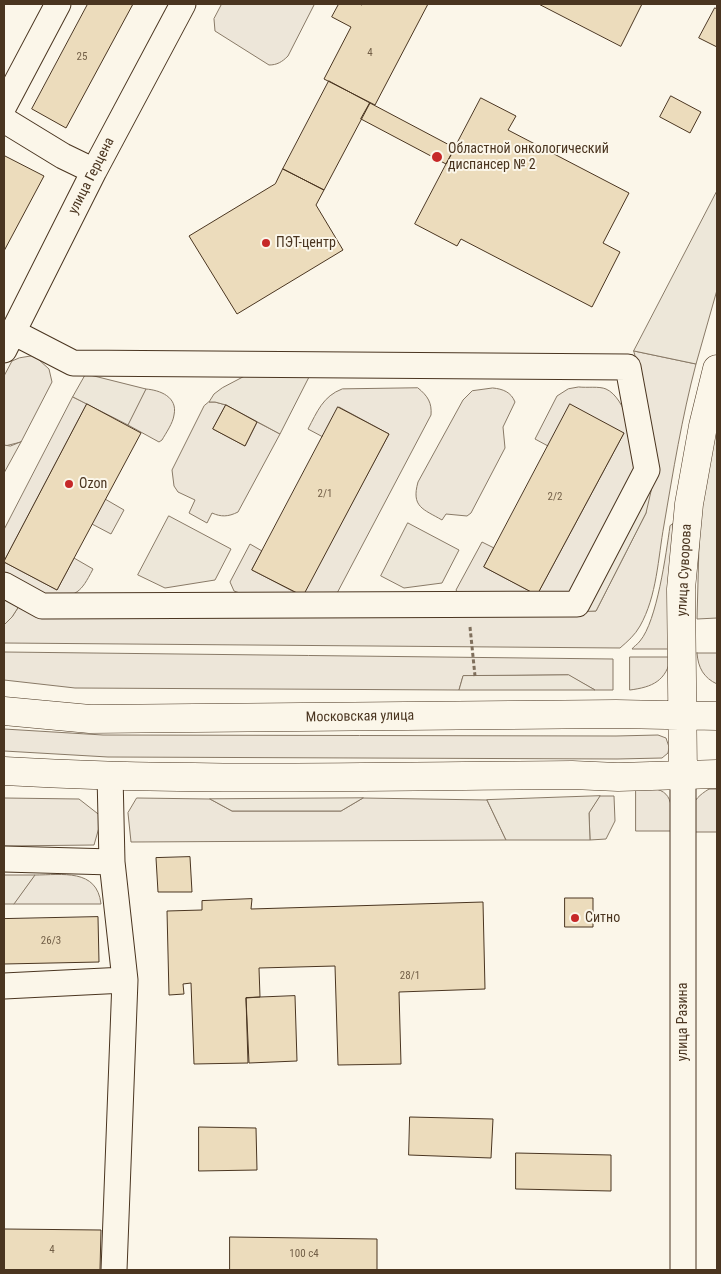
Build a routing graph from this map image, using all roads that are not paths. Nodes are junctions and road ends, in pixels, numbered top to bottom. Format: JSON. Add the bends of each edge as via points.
{"nodes":[{"id":1,"x":58,"y":4,"type":"edge"},
{"id":2,"x":183,"y":4,"type":"edge"},
{"id":3,"x":4,"y":106,"type":"edge"},
{"id":4,"x":4,"y":120,"type":"edge"},
{"id":5,"x":94,"y":171,"type":"junction"},
{"id":6,"x":9,"y":341,"type":"edge"},
{"id":7,"x":717,"y":369,"type":"edge"},
{"id":8,"x":4,"y":585,"type":"edge"},
{"id":9,"x":4,"y":711,"type":"edge"},
{"id":10,"x":683,"y":715,"type":"junction"},
{"id":11,"x":717,"y":716,"type":"edge"},
{"id":12,"x":4,"y":770,"type":"edge"},
{"id":13,"x":683,"y":774,"type":"junction"},
{"id":14,"x":717,"y":774,"type":"edge"},
{"id":15,"x":110,"y":775,"type":"junction"},
{"id":16,"x":4,"y":859,"type":"edge"},
{"id":17,"x":112,"y":862,"type":"junction"},
{"id":18,"x":125,"y":980,"type":"junction"},
{"id":19,"x":4,"y":986,"type":"edge"},
{"id":20,"x":114,"y":1270,"type":"edge"},
{"id":21,"x":682,"y":1270,"type":"edge"}],
"edges":[{"from":1,"to":3,"type":"street"},
{"from":2,"to":5,"type":"street","name":"улица Герцена"},
{"from":4,"to":5,"type":"street"},
{"from":5,"to":6,"type":"street","name":"улица Герцена"},
{"from":6,"to":8,"type":"street","via":[[72,363],[628,367],[647,470],[577,604],[42,606]]},
{"from":7,"to":10,"type":"main road","name":"улица Суворова","via":[[689,504],[681,588]]},
{"from":9,"to":10,"type":"main road","name":"Московская улица","via":[[90,719]]},
{"from":10,"to":11,"type":"main road","name":"Московская улица"},
{"from":10,"to":13,"type":"main road","name":"улица Суворова"},
{"from":12,"to":15,"type":"main road"},
{"from":13,"to":14,"type":"main road"},
{"from":13,"to":15,"type":"main road","via":[[618,777]]},
{"from":13,"to":21,"type":"street","name":"улица Разина"},
{"from":15,"to":17,"type":"street"},
{"from":16,"to":17,"type":"street"},
{"from":17,"to":18,"type":"street"},
{"from":18,"to":19,"type":"street"},
{"from":18,"to":20,"type":"street"}]}
